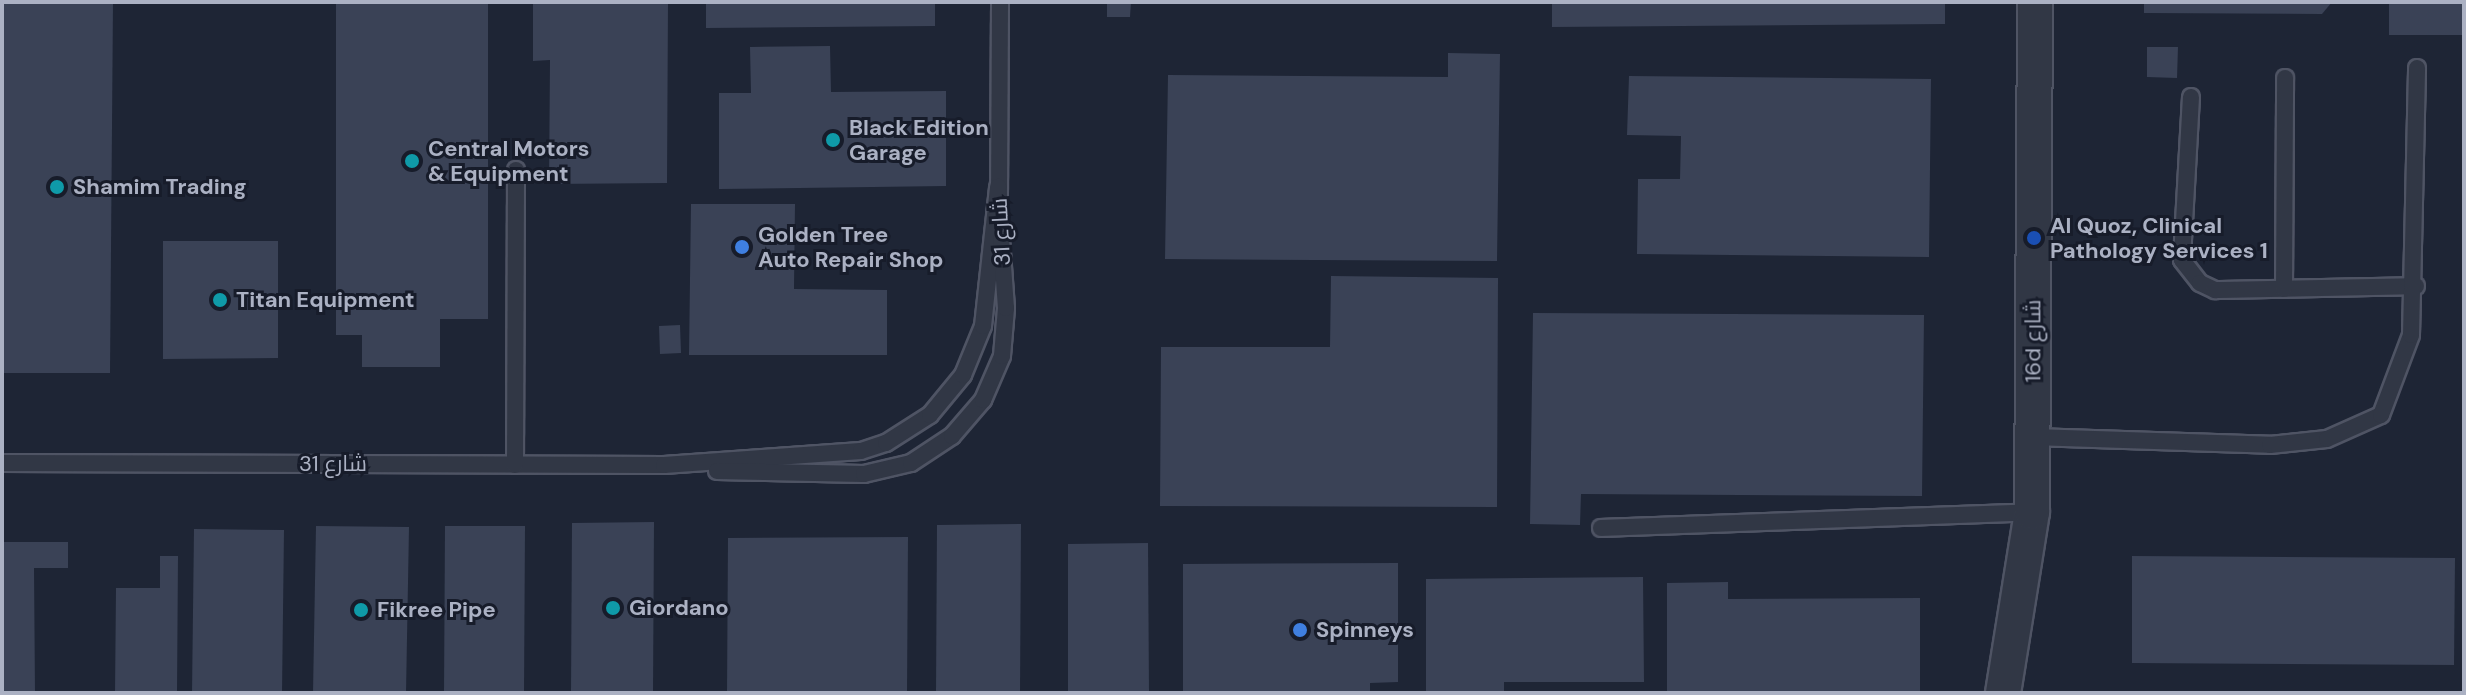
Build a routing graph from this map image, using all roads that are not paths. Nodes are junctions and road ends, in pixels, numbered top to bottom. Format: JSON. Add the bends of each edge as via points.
{"nodes":[{"id":1,"x":1000,"y":2,"type":"edge"},
{"id":2,"x":2035,"y":2,"type":"edge"},
{"id":3,"x":2417,"y":68,"type":"dead end"},
{"id":4,"x":2285,"y":78,"type":"dead end"},
{"id":5,"x":2191,"y":97,"type":"dead end"},
{"id":6,"x":516,"y":170,"type":"dead end"},
{"id":7,"x":998,"y":187,"type":"junction"},
{"id":8,"x":2416,"y":286,"type":"junction"},
{"id":9,"x":2284,"y":289,"type":"junction"},
{"id":10,"x":2033,"y":437,"type":"junction"},
{"id":11,"x":2,"y":463,"type":"edge"},
{"id":12,"x":515,"y":465,"type":"junction"},
{"id":13,"x":664,"y":465,"type":"junction"},
{"id":14,"x":2032,"y":512,"type":"junction"},
{"id":15,"x":1601,"y":528,"type":"dead end"},
{"id":16,"x":2004,"y":689,"type":"edge"}],
"edges":[{"from":1,"to":7,"type":"lane"},
{"from":2,"to":10,"type":"street","name":"16d شارع"},
{"from":3,"to":8,"type":"lane"},
{"from":4,"to":9,"type":"lane"},
{"from":5,"to":9,"type":"lane","via":[[2182,260],[2206,288]]},
{"from":6,"to":12,"type":"lane"},
{"from":7,"to":13,"type":"lane","name":"شارع 31","via":[[983,326],[963,375],[930,415],[886,443],[861,451]]},
{"from":7,"to":13,"type":"lane","name":"شارع 31","via":[[1006,308],[1002,356],[983,400],[952,436],[911,463],[864,474],[751,474]]},
{"from":8,"to":9,"type":"lane"},
{"from":8,"to":10,"type":"lane","via":[[2411,335],[2386,408],[2359,428],[2327,439],[2270,445]]},
{"from":10,"to":14,"type":"street","name":"16d شارع"},
{"from":11,"to":12,"type":"lane","name":"شارع 31"},
{"from":12,"to":13,"type":"lane","name":"شارع 31"},
{"from":14,"to":15,"type":"lane"},
{"from":14,"to":16,"type":"street","name":"16d شارع"}]}
